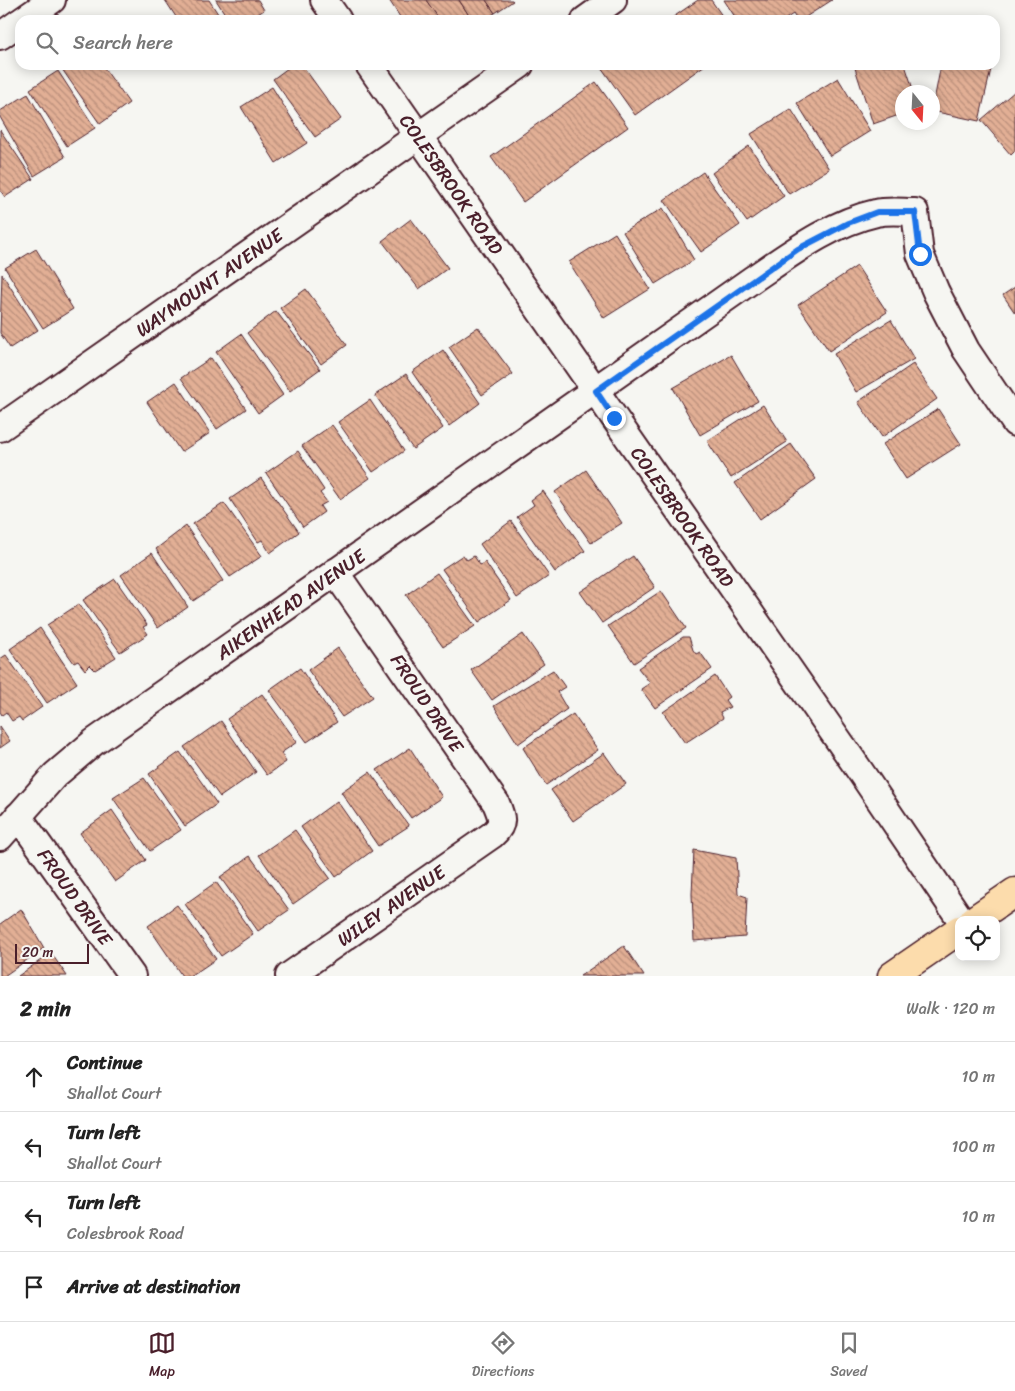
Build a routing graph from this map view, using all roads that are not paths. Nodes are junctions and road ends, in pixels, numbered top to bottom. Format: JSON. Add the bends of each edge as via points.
{"nodes":[{"id":1,"x":52,"y":0,"type":"edge"},
{"id":2,"x":324,"y":0,"type":"edge"},
{"id":3,"x":613,"y":0,"type":"edge"},
{"id":4,"x":30,"y":15,"type":"edge"},
{"id":5,"x":334,"y":15,"type":"edge"},
{"id":6,"x":592,"y":15,"type":"edge"},
{"id":7,"x":15,"y":26,"type":"edge"},
{"id":8,"x":0,"y":36,"type":"edge"},
{"id":9,"x":373,"y":70,"type":"edge"},
{"id":10,"x":513,"y":70,"type":"edge"},
{"id":11,"x":419,"y":136,"type":"junction"},
{"id":12,"x":596,"y":391,"type":"junction"},
{"id":13,"x":1015,"y":424,"type":"edge"},
{"id":14,"x":0,"y":428,"type":"edge"},
{"id":15,"x":335,"y":572,"type":"junction"},
{"id":16,"x":18,"y":816,"type":"junction"},
{"id":17,"x":492,"y":835,"type":"joint"},
{"id":18,"x":0,"y":837,"type":"edge"},
{"id":19,"x":1015,"y":892,"type":"edge"},
{"id":20,"x":958,"y":916,"type":"edge"},
{"id":21,"x":980,"y":916,"type":"edge"},
{"id":22,"x":955,"y":933,"type":"edge"},
{"id":23,"x":132,"y":976,"type":"edge"},
{"id":24,"x":289,"y":976,"type":"edge"},
{"id":25,"x":892,"y":976,"type":"edge"}],
"edges":[{"from":1,"to":4,"type":"street"},
{"from":2,"to":5,"type":"street"},
{"from":3,"to":6,"type":"street"},
{"from":7,"to":8,"type":"street"},
{"from":9,"to":11,"type":"street","name":"COLESBROOK ROAD"},
{"from":10,"to":11,"type":"street","name":"WAYMOUNT AVENUE"},
{"from":11,"to":12,"type":"street","name":"COLESBROOK ROAD"},
{"from":11,"to":14,"type":"street","name":"WAYMOUNT AVENUE"},
{"from":12,"to":13,"type":"street","name":"AIKENHEAD AVENUE","via":[[798,249],[877,212],[915,212],[920,254],[936,292],[966,350]]},
{"from":12,"to":15,"type":"street","name":"AIKENHEAD AVENUE"},
{"from":12,"to":20,"type":"street","name":"COLESBROOK ROAD"},
{"from":15,"to":16,"type":"street","name":"AIKENHEAD AVENUE","via":[[94,742],[55,775]]},
{"from":15,"to":17,"type":"street","name":"FROUD DRIVE","via":[[496,803],[503,818],[500,828]]},
{"from":16,"to":18,"type":"street","name":"AIKENHEAD AVENUE"},
{"from":16,"to":23,"type":"street","name":"FROUD DRIVE"},
{"from":17,"to":24,"type":"street","name":"WILEY AVENUE"},
{"from":19,"to":21,"type":"main road"},
{"from":22,"to":25,"type":"main road"}]}
